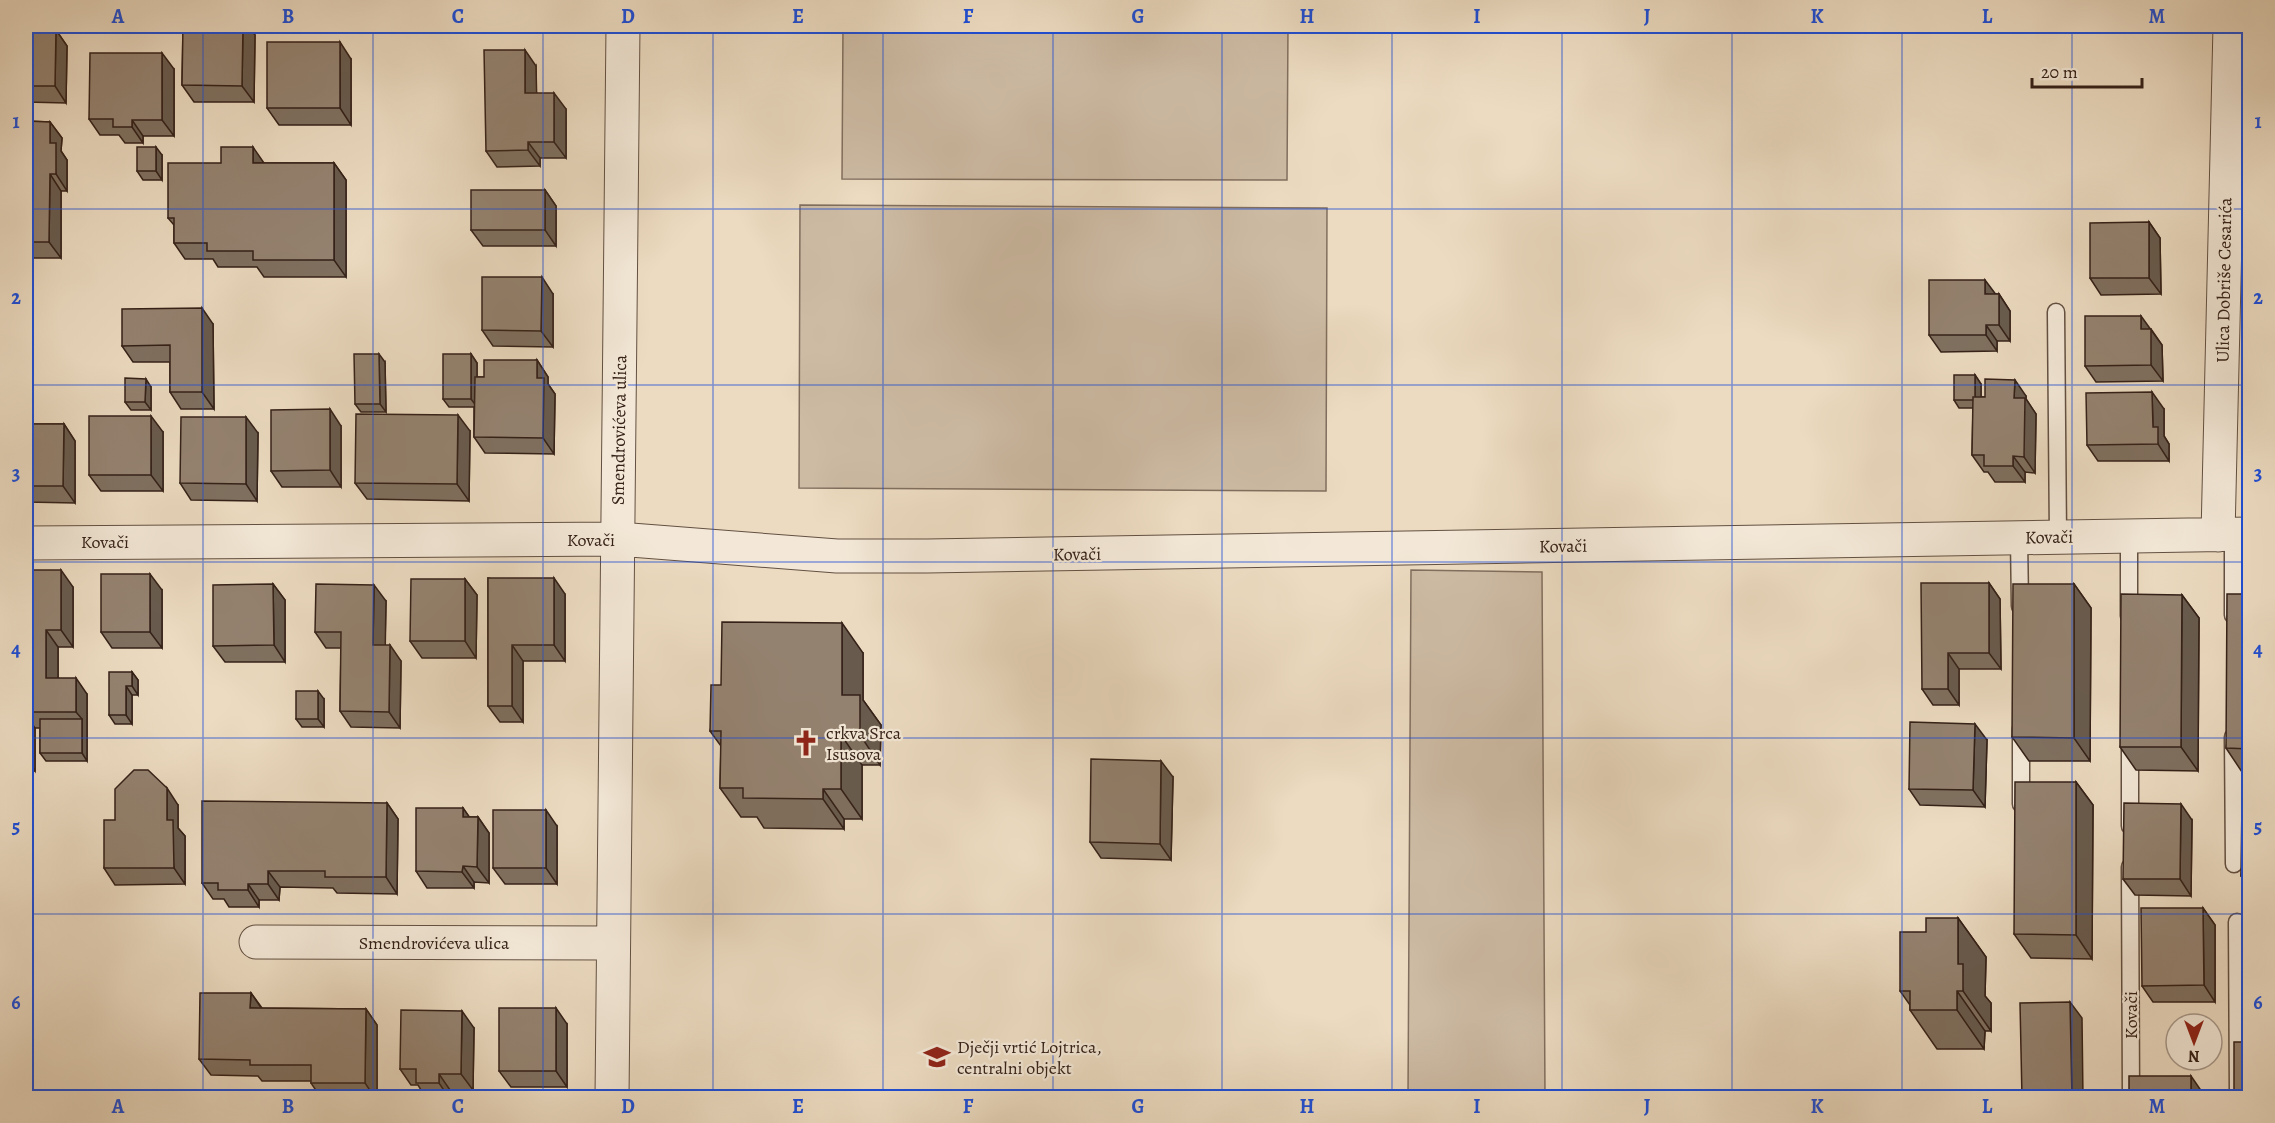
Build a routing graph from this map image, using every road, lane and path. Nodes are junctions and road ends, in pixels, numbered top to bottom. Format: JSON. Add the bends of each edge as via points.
{"nodes":[{"id":1,"x":623,"y":26,"type":"edge"},
{"id":2,"x":2230,"y":26,"type":"edge"},
{"id":3,"x":2056,"y":312,"type":"dead end"},
{"id":4,"x":2233,"y":534,"type":"edge"},
{"id":5,"x":2129,"y":536,"type":"junction"},
{"id":6,"x":2058,"y":537,"type":"junction"},
{"id":7,"x":2019,"y":538,"type":"junction"},
{"id":8,"x":618,"y":539,"type":"junction"},
{"id":9,"x":26,"y":543,"type":"edge"},
{"id":10,"x":2020,"y":619,"type":"edge"},
{"id":11,"x":2233,"y":629,"type":"edge"},
{"id":12,"x":2129,"y":632,"type":"edge"},
{"id":13,"x":2021,"y":713,"type":"edge"},
{"id":14,"x":2233,"y":723,"type":"edge"},
{"id":15,"x":2130,"y":727,"type":"edge"},
{"id":16,"x":2021,"y":818,"type":"edge"},
{"id":17,"x":2234,"y":864,"type":"dead end"},
{"id":18,"x":2237,"y":922,"type":"dead end"},
{"id":19,"x":256,"y":942,"type":"dead end"},
{"id":20,"x":612,"y":944,"type":"junction"},
{"id":21,"x":612,"y":1098,"type":"edge"},
{"id":22,"x":2131,"y":1098,"type":"edge"},
{"id":23,"x":2238,"y":1098,"type":"edge"}],
"edges":[{"from":1,"to":8,"type":"street","name":"Smendrovićeva ulica"},
{"from":2,"to":4,"type":"street","name":"Ulica Dobriše Cesarića"},
{"from":3,"to":6,"type":"lane"},
{"from":4,"to":5,"type":"street","name":"Kovači"},
{"from":4,"to":11,"type":"lane"},
{"from":5,"to":6,"type":"street","name":"Kovači"},
{"from":5,"to":12,"type":"lane"},
{"from":6,"to":7,"type":"street","name":"Kovači"},
{"from":7,"to":8,"type":"street","name":"Kovači","via":[[927,556],[825,555]]},
{"from":7,"to":10,"type":"lane"},
{"from":8,"to":9,"type":"street","name":"Kovači"},
{"from":8,"to":20,"type":"street","name":"Smendrovićeva ulica"},
{"from":13,"to":16,"type":"lane"},
{"from":14,"to":17,"type":"lane"},
{"from":15,"to":22,"type":"lane","name":"Kovači"},
{"from":18,"to":23,"type":"lane"},
{"from":19,"to":20,"type":"street","name":"Smendrovićeva ulica"},
{"from":20,"to":21,"type":"street","name":"Smendrovićeva ulica"}]}
